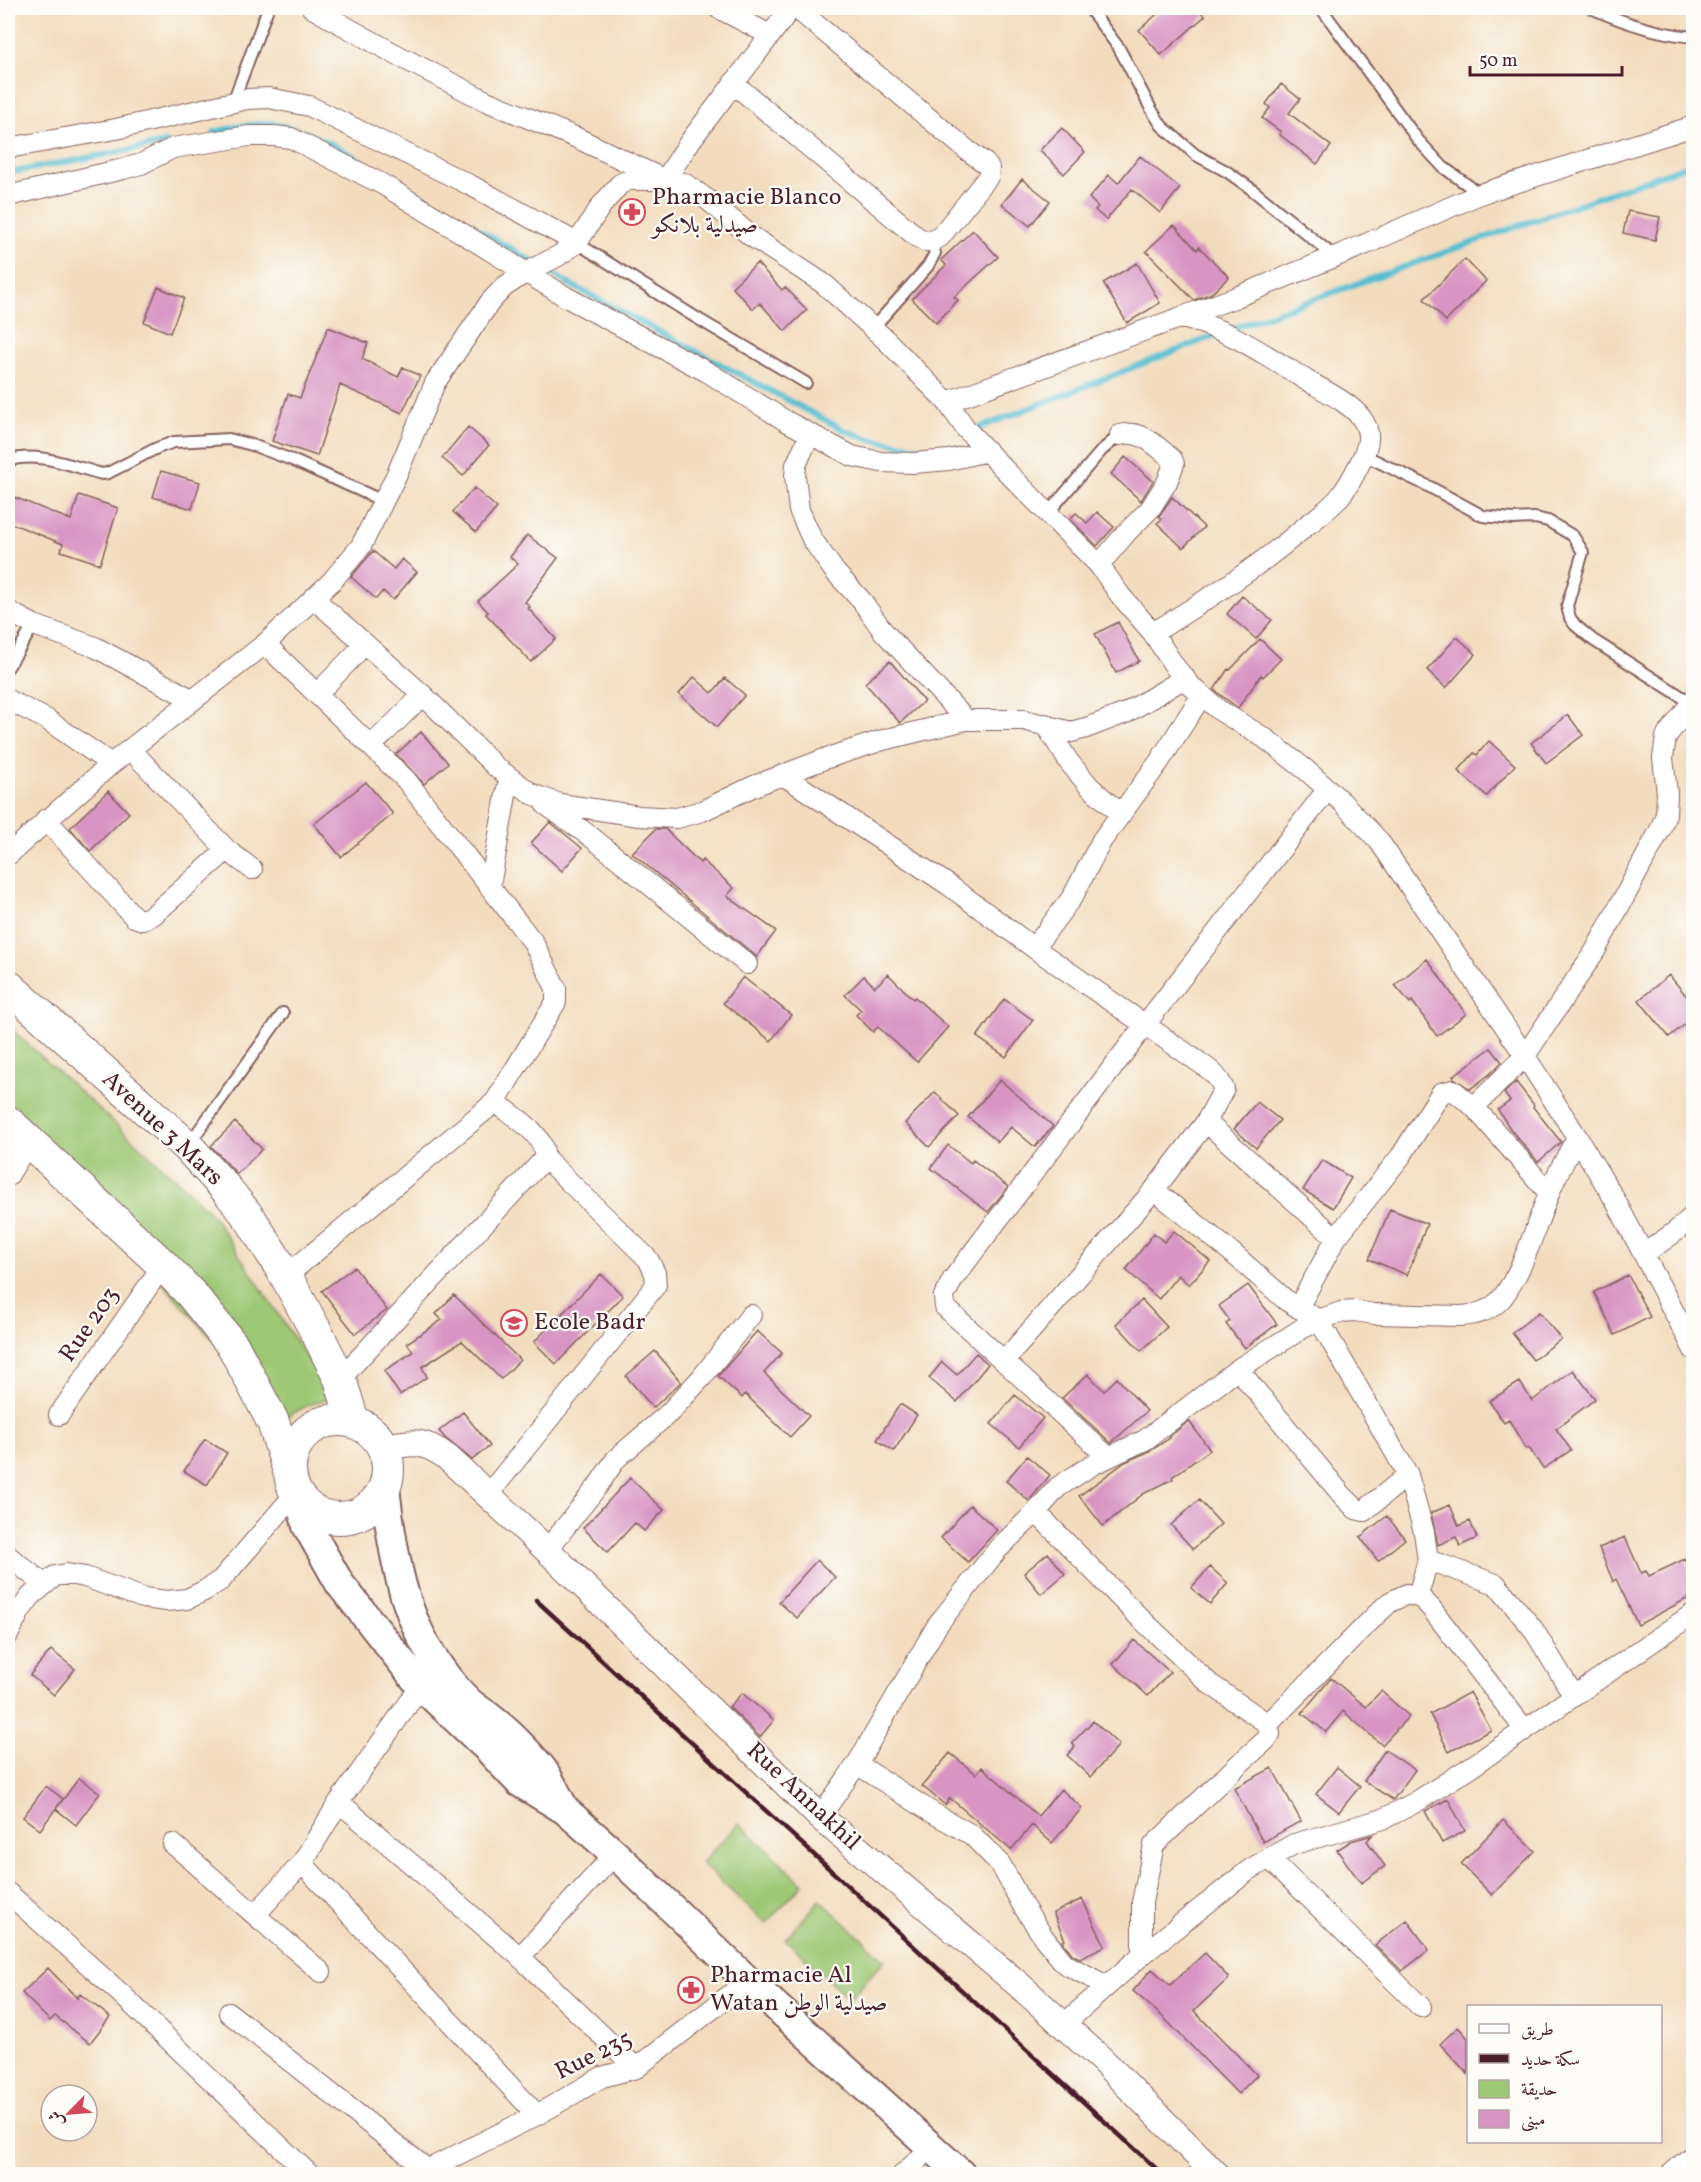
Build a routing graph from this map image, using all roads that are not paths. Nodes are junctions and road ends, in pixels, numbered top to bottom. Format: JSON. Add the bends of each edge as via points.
{"nodes":[{"id":1,"x":268,"y":8,"type":"edge"},
{"id":2,"x":312,"y":8,"type":"edge"},
{"id":3,"x":718,"y":8,"type":"edge"},
{"id":4,"x":791,"y":8,"type":"edge"},
{"id":5,"x":796,"y":8,"type":"edge"},
{"id":6,"x":1089,"y":8,"type":"edge"},
{"id":7,"x":1321,"y":8,"type":"edge"},
{"id":8,"x":1591,"y":8,"type":"edge"},
{"id":9,"x":770,"y":35,"type":"junction"},
{"id":10,"x":1694,"y":37,"type":"edge"},
{"id":11,"x":733,"y":83,"type":"junction"},
{"id":12,"x":233,"y":102,"type":"junction"},
{"id":13,"x":1694,"y":126,"type":"edge"},
{"id":14,"x":8,"y":148,"type":"edge"},
{"id":15,"x":665,"y":180,"type":"junction"},
{"id":16,"x":1480,"y":194,"type":"junction"},
{"id":17,"x":8,"y":196,"type":"edge"},
{"id":18,"x":931,"y":241,"type":"junction"},
{"id":19,"x":577,"y":243,"type":"junction"},
{"id":20,"x":1335,"y":258,"type":"junction"},
{"id":21,"x":530,"y":270,"type":"junction"},
{"id":22,"x":1180,"y":318,"type":"junction"},
{"id":23,"x":873,"y":328,"type":"junction"},
{"id":24,"x":806,"y":383,"type":"dead end"},
{"id":25,"x":947,"y":402,"type":"junction"},
{"id":26,"x":810,"y":434,"type":"junction"},
{"id":27,"x":1120,"y":435,"type":"joint"},
{"id":28,"x":987,"y":452,"type":"junction"},
{"id":29,"x":1364,"y":455,"type":"junction"},
{"id":30,"x":8,"y":461,"type":"edge"},
{"id":31,"x":383,"y":501,"type":"junction"},
{"id":32,"x":1048,"y":513,"type":"junction"},
{"id":33,"x":1099,"y":565,"type":"junction"},
{"id":34,"x":313,"y":598,"type":"junction"},
{"id":35,"x":8,"y":611,"type":"edge"},
{"id":36,"x":34,"y":626,"type":"junction"},
{"id":37,"x":1153,"y":633,"type":"junction"},
{"id":38,"x":265,"y":644,"type":"junction"},
{"id":39,"x":365,"y":644,"type":"junction"},
{"id":40,"x":8,"y":667,"type":"edge"},
{"id":41,"x":1185,"y":678,"type":"junction"},
{"id":42,"x":316,"y":694,"type":"junction"},
{"id":43,"x":423,"y":695,"type":"junction"},
{"id":44,"x":1202,"y":695,"type":"junction"},
{"id":45,"x":8,"y":700,"type":"edge"},
{"id":46,"x":193,"y":700,"type":"junction"},
{"id":47,"x":1692,"y":700,"type":"edge"},
{"id":48,"x":966,"y":720,"type":"junction"},
{"id":49,"x":1045,"y":724,"type":"junction"},
{"id":50,"x":371,"y":746,"type":"junction"},
{"id":51,"x":130,"y":749,"type":"junction"},
{"id":52,"x":111,"y":764,"type":"junction"},
{"id":53,"x":783,"y":775,"type":"junction"},
{"id":54,"x":509,"y":778,"type":"junction"},
{"id":55,"x":1328,"y":789,"type":"junction"},
{"id":56,"x":532,"y":794,"type":"junction"},
{"id":57,"x":1121,"y":814,"type":"junction"},
{"id":58,"x":46,"y":819,"type":"junction"},
{"id":59,"x":227,"y":850,"type":"junction"},
{"id":60,"x":8,"y":855,"type":"edge"},
{"id":61,"x":252,"y":869,"type":"dead end"},
{"id":62,"x":490,"y":886,"type":"junction"},
{"id":63,"x":1034,"y":948,"type":"junction"},
{"id":64,"x":747,"y":964,"type":"dead end"},
{"id":65,"x":8,"y":986,"type":"edge"},
{"id":66,"x":283,"y":1013,"type":"dead end"},
{"id":67,"x":1144,"y":1026,"type":"junction"},
{"id":68,"x":1525,"y":1056,"type":"junction"},
{"id":69,"x":495,"y":1102,"type":"junction"},
{"id":70,"x":1474,"y":1107,"type":"junction"},
{"id":71,"x":1206,"y":1122,"type":"junction"},
{"id":72,"x":18,"y":1132,"type":"edge"},
{"id":73,"x":1577,"y":1137,"type":"junction"},
{"id":74,"x":187,"y":1146,"type":"junction"},
{"id":75,"x":545,"y":1158,"type":"junction"},
{"id":76,"x":8,"y":1176,"type":"edge"},
{"id":77,"x":1154,"y":1190,"type":"junction"},
{"id":78,"x":1549,"y":1193,"type":"junction"},
{"id":79,"x":1694,"y":1215,"type":"edge"},
{"id":80,"x":1336,"y":1238,"type":"junction"},
{"id":81,"x":1644,"y":1254,"type":"junction"},
{"id":82,"x":163,"y":1265,"type":"junction"},
{"id":83,"x":286,"y":1276,"type":"junction"},
{"id":84,"x":1298,"y":1308,"type":"junction"},
{"id":85,"x":751,"y":1315,"type":"dead end"},
{"id":86,"x":1319,"y":1320,"type":"junction"},
{"id":87,"x":1694,"y":1350,"type":"edge"},
{"id":88,"x":1005,"y":1360,"type":"junction"},
{"id":89,"x":1238,"y":1369,"type":"junction"},
{"id":90,"x":340,"y":1379,"type":"junction"},
{"id":91,"x":59,"y":1415,"type":"dead end"},
{"id":92,"x":353,"y":1421,"type":"junction"},
{"id":93,"x":384,"y":1447,"type":"junction"},
{"id":94,"x":1108,"y":1457,"type":"junction"},
{"id":95,"x":1408,"y":1475,"type":"junction"},
{"id":96,"x":385,"y":1487,"type":"junction"},
{"id":97,"x":295,"y":1488,"type":"junction"},
{"id":98,"x":488,"y":1496,"type":"junction"},
{"id":99,"x":1036,"y":1512,"type":"junction"},
{"id":100,"x":547,"y":1550,"type":"junction"},
{"id":101,"x":8,"y":1556,"type":"edge"},
{"id":102,"x":1428,"y":1560,"type":"junction"},
{"id":103,"x":44,"y":1584,"type":"junction"},
{"id":104,"x":1418,"y":1596,"type":"junction"},
{"id":105,"x":1694,"y":1613,"type":"edge"},
{"id":106,"x":8,"y":1635,"type":"edge"},
{"id":107,"x":429,"y":1675,"type":"junction"},
{"id":108,"x":1574,"y":1696,"type":"junction"},
{"id":109,"x":1268,"y":1724,"type":"junction"},
{"id":110,"x":1525,"y":1730,"type":"junction"},
{"id":111,"x":857,"y":1764,"type":"junction"},
{"id":112,"x":339,"y":1802,"type":"junction"},
{"id":113,"x":820,"y":1817,"type":"junction"},
{"id":114,"x":173,"y":1844,"type":"dead end"},
{"id":115,"x":615,"y":1854,"type":"junction"},
{"id":116,"x":1269,"y":1858,"type":"junction"},
{"id":117,"x":302,"y":1863,"type":"junction"},
{"id":118,"x":8,"y":1893,"type":"edge"},
{"id":119,"x":256,"y":1914,"type":"junction"},
{"id":120,"x":1142,"y":1955,"type":"junction"},
{"id":121,"x":520,"y":1957,"type":"junction"},
{"id":122,"x":321,"y":1972,"type":"dead end"},
{"id":123,"x":748,"y":1981,"type":"junction"},
{"id":124,"x":1107,"y":1986,"type":"junction"},
{"id":125,"x":1421,"y":2007,"type":"dead end"},
{"id":126,"x":229,"y":2013,"type":"dead end"},
{"id":127,"x":1063,"y":2025,"type":"junction"},
{"id":128,"x":636,"y":2068,"type":"junction"},
{"id":129,"x":537,"y":2115,"type":"junction"},
{"id":130,"x":931,"y":2148,"type":"junction"},
{"id":131,"x":1694,"y":2154,"type":"edge"},
{"id":132,"x":436,"y":2170,"type":"edge"},
{"id":133,"x":309,"y":2175,"type":"edge"},
{"id":134,"x":903,"y":2175,"type":"edge"},
{"id":135,"x":961,"y":2175,"type":"edge"},
{"id":136,"x":1216,"y":2175,"type":"edge"},
{"id":137,"x":1671,"y":2175,"type":"edge"}],
"edges":[{"from":1,"to":12,"type":"lane"},
{"from":2,"to":15,"type":"street","via":[[486,101],[575,137]]},
{"from":3,"to":9,"type":"street"},
{"from":4,"to":9,"type":"street"},
{"from":5,"to":18,"type":"street","via":[[989,168],[988,177],[962,210],[940,237]]},
{"from":6,"to":20,"type":"lane","via":[[1119,48],[1162,126],[1196,155],[1250,188]]},
{"from":7,"to":16,"type":"lane","via":[[1418,140],[1443,167]]},
{"from":8,"to":10,"type":"lane","via":[[1616,20],[1669,35]]},
{"from":9,"to":11,"type":"street"},
{"from":11,"to":15,"type":"street"},
{"from":11,"to":18,"type":"street","via":[[917,237]]},
{"from":12,"to":14,"type":"street","via":[[116,129]]},
{"from":12,"to":19,"type":"street","via":[[269,98],[309,106]]},
{"from":13,"to":16,"type":"street"},
{"from":15,"to":19,"type":"street","via":[[641,178],[620,184]]},
{"from":15,"to":23,"type":"street","via":[[684,183],[708,200],[751,236],[824,284]]},
{"from":16,"to":20,"type":"street"},
{"from":17,"to":21,"type":"street","via":[[123,170],[173,148],[249,136],[291,138],[382,184]]},
{"from":18,"to":23,"type":"lane","via":[[935,253],[928,266]]},
{"from":19,"to":21,"type":"street"},
{"from":19,"to":24,"type":"lane"},
{"from":20,"to":22,"type":"street"},
{"from":21,"to":26,"type":"street","via":[[566,297],[709,373]]},
{"from":21,"to":31,"type":"street","via":[[490,302],[435,383]]},
{"from":22,"to":25,"type":"street"},
{"from":22,"to":29,"type":"street","via":[[1250,347],[1358,413],[1368,433]]},
{"from":23,"to":25,"type":"street"},
{"from":25,"to":28,"type":"street"},
{"from":26,"to":28,"type":"street","via":[[852,456],[881,462],[913,463]]},
{"from":26,"to":48,"type":"street","via":[[795,476],[799,510],[812,539],[883,631]]},
{"from":27,"to":32,"type":"lane","via":[[1102,450]]},
{"from":27,"to":33,"type":"street","via":[[1136,433],[1145,437],[1174,464],[1150,509]]},
{"from":28,"to":32,"type":"street"},
{"from":29,"to":37,"type":"street","via":[[1337,500],[1285,545]]},
{"from":29,"to":47,"type":"lane","via":[[1483,516],[1535,518],[1573,536],[1583,552],[1567,606],[1575,625]]},
{"from":30,"to":31,"type":"lane","via":[[34,456],[102,474],[174,442],[229,439],[292,460]]},
{"from":31,"to":34,"type":"street","via":[[361,546]]},
{"from":32,"to":33,"type":"street"},
{"from":33,"to":37,"type":"street"},
{"from":34,"to":38,"type":"street"},
{"from":34,"to":39,"type":"street"},
{"from":35,"to":36,"type":"street"},
{"from":36,"to":40,"type":"lane"},
{"from":36,"to":46,"type":"street","via":[[95,647]]},
{"from":37,"to":41,"type":"street"},
{"from":38,"to":42,"type":"street"},
{"from":38,"to":46,"type":"street"},
{"from":39,"to":42,"type":"street"},
{"from":39,"to":43,"type":"street"},
{"from":41,"to":44,"type":"street"},
{"from":41,"to":49,"type":"street","via":[[1126,713],[1086,728],[1071,732]]},
{"from":42,"to":50,"type":"street"},
{"from":43,"to":50,"type":"street"},
{"from":43,"to":54,"type":"street"},
{"from":44,"to":55,"type":"street","via":[[1266,739]]},
{"from":44,"to":57,"type":"street"},
{"from":45,"to":52,"type":"street","via":[[46,719]]},
{"from":46,"to":51,"type":"street"},
{"from":47,"to":68,"type":"street","via":[[1666,737],[1663,748],[1667,807],[1660,830],[1595,951]]},
{"from":48,"to":49,"type":"street"},
{"from":48,"to":53,"type":"street","via":[[883,740]]},
{"from":49,"to":57,"type":"street","via":[[1090,787]]},
{"from":50,"to":62,"type":"street","via":[[406,780]]},
{"from":51,"to":52,"type":"street"},
{"from":51,"to":59,"type":"street"},
{"from":52,"to":58,"type":"street"},
{"from":53,"to":56,"type":"street","via":[[677,818],[590,810]]},
{"from":53,"to":63,"type":"street"},
{"from":54,"to":56,"type":"street"},
{"from":54,"to":62,"type":"street"},
{"from":55,"to":67,"type":"street"},
{"from":55,"to":68,"type":"street","via":[[1379,841]]},
{"from":56,"to":64,"type":"street","via":[[590,836]]},
{"from":57,"to":63,"type":"street","via":[[1102,840],[1073,897]]},
{"from":58,"to":59,"type":"street","via":[[134,917],[143,920]]},
{"from":58,"to":60,"type":"street"},
{"from":59,"to":61,"type":"street"},
{"from":62,"to":69,"type":"street","via":[[533,942],[556,988],[556,1002]]},
{"from":63,"to":67,"type":"street"},
{"from":65,"to":74,"type":"main road","name":"Avenue 3 Mars"},
{"from":66,"to":74,"type":"lane"},
{"from":67,"to":71,"type":"street","via":[[1217,1076],[1224,1089]]},
{"from":67,"to":88,"type":"street","via":[[944,1296],[945,1307]]},
{"from":68,"to":70,"type":"street"},
{"from":68,"to":73,"type":"street"},
{"from":69,"to":75,"type":"street","via":[[537,1135],[545,1147]]},
{"from":69,"to":83,"type":"street"},
{"from":70,"to":78,"type":"street"},
{"from":70,"to":80,"type":"street","via":[[1453,1090],[1441,1093],[1401,1156]]},
{"from":71,"to":77,"type":"street"},
{"from":71,"to":80,"type":"street"},
{"from":72,"to":76,"type":"street"},
{"from":72,"to":82,"type":"main road"},
{"from":73,"to":78,"type":"street"},
{"from":73,"to":81,"type":"street"},
{"from":74,"to":83,"type":"main road","name":"Avenue 3 Mars","via":[[251,1220]]},
{"from":75,"to":90,"type":"street"},
{"from":75,"to":98,"type":"street","via":[[648,1259],[656,1285]]},
{"from":77,"to":84,"type":"street"},
{"from":77,"to":88,"type":"street"},
{"from":78,"to":86,"type":"street","via":[[1526,1253],[1502,1298],[1484,1312],[1461,1316],[1341,1312]]},
{"from":79,"to":81,"type":"street"},
{"from":80,"to":84,"type":"street"},
{"from":81,"to":87,"type":"street"},
{"from":82,"to":91,"type":"street","name":"Rue 203"},
{"from":82,"to":97,"type":"main road","via":[[233,1346],[273,1422]]},
{"from":83,"to":90,"type":"main road","name":"Avenue 3 Mars"},
{"from":84,"to":86,"type":"street"},
{"from":85,"to":100,"type":"street","via":[[669,1413],[616,1459]]},
{"from":86,"to":89,"type":"street"},
{"from":86,"to":95,"type":"street"},
{"from":88,"to":94,"type":"street"},
{"from":89,"to":94,"type":"street","via":[[1145,1440]]},
{"from":89,"to":95,"type":"street","via":[[1356,1509],[1364,1511]]},
{"from":90,"to":92,"type":"main road","name":"Avenue 3 Mars"},
{"from":92,"to":93,"type":"main road","via":[[371,1431]]},
{"from":92,"to":97,"type":"main road","via":[[333,1420],[313,1426],[303,1434],[290,1458]]},
{"from":93,"to":96,"type":"main road"},
{"from":93,"to":98,"type":"street","name":"Rue Annakhil","via":[[411,1442],[435,1448]]},
{"from":94,"to":99,"type":"street","via":[[1058,1486]]},
{"from":95,"to":102,"type":"street"},
{"from":96,"to":97,"type":"main road","via":[[363,1513],[346,1518],[329,1518],[313,1511]]},
{"from":96,"to":107,"type":"main road","via":[[399,1574]]},
{"from":97,"to":103,"type":"street","via":[[221,1580],[187,1599],[143,1598],[67,1574]]},
{"from":97,"to":107,"type":"main road","via":[[307,1526],[340,1584]]},
{"from":98,"to":100,"type":"street","name":"Rue Annakhil"},
{"from":99,"to":109,"type":"street","via":[[1210,1684]]},
{"from":99,"to":111,"type":"street","via":[[998,1549],[938,1624]]},
{"from":100,"to":113,"type":"street","name":"Rue Annakhil"},
{"from":101,"to":103,"type":"street"},
{"from":102,"to":104,"type":"street"},
{"from":102,"to":108,"type":"street","via":[[1496,1584],[1533,1629]]},
{"from":103,"to":106,"type":"street","via":[[20,1611]]},
{"from":104,"to":109,"type":"street","via":[[1407,1594],[1390,1602]]},
{"from":104,"to":110,"type":"street"},
{"from":105,"to":108,"type":"street"},
{"from":107,"to":112,"type":"street"},
{"from":107,"to":115,"type":"main road","via":[[519,1782],[565,1810]]},
{"from":108,"to":110,"type":"street"},
{"from":109,"to":120,"type":"street","via":[[1270,1734],[1266,1740],[1154,1845],[1142,1902]]},
{"from":110,"to":116,"type":"street","via":[[1394,1814],[1294,1844]]},
{"from":111,"to":113,"type":"street"},
{"from":111,"to":124,"type":"street","via":[[972,1835],[1001,1865],[1023,1906],[1065,1964]]},
{"from":112,"to":117,"type":"street"},
{"from":112,"to":121,"type":"street"},
{"from":113,"to":127,"type":"street","name":"Rue Annakhil"},
{"from":114,"to":119,"type":"street"},
{"from":115,"to":121,"type":"street"},
{"from":115,"to":123,"type":"main road"},
{"from":116,"to":120,"type":"street"},
{"from":116,"to":125,"type":"street"},
{"from":117,"to":119,"type":"street"},
{"from":117,"to":129,"type":"street"},
{"from":118,"to":133,"type":"street","via":[[120,1992]]},
{"from":119,"to":122,"type":"street"},
{"from":120,"to":124,"type":"street"},
{"from":121,"to":128,"type":"street"},
{"from":123,"to":128,"type":"street","name":"Rue 235"},
{"from":123,"to":130,"type":"main road"},
{"from":124,"to":127,"type":"street"},
{"from":126,"to":132,"type":"street"},
{"from":127,"to":136,"type":"street","name":"Rue Annakhil"},
{"from":128,"to":129,"type":"street","name":"Rue 235","via":[[602,2077]]},
{"from":129,"to":132,"type":"street","name":"Rue 235"},
{"from":130,"to":134,"type":"street"},
{"from":130,"to":135,"type":"main road"},
{"from":131,"to":137,"type":"street"}]}
